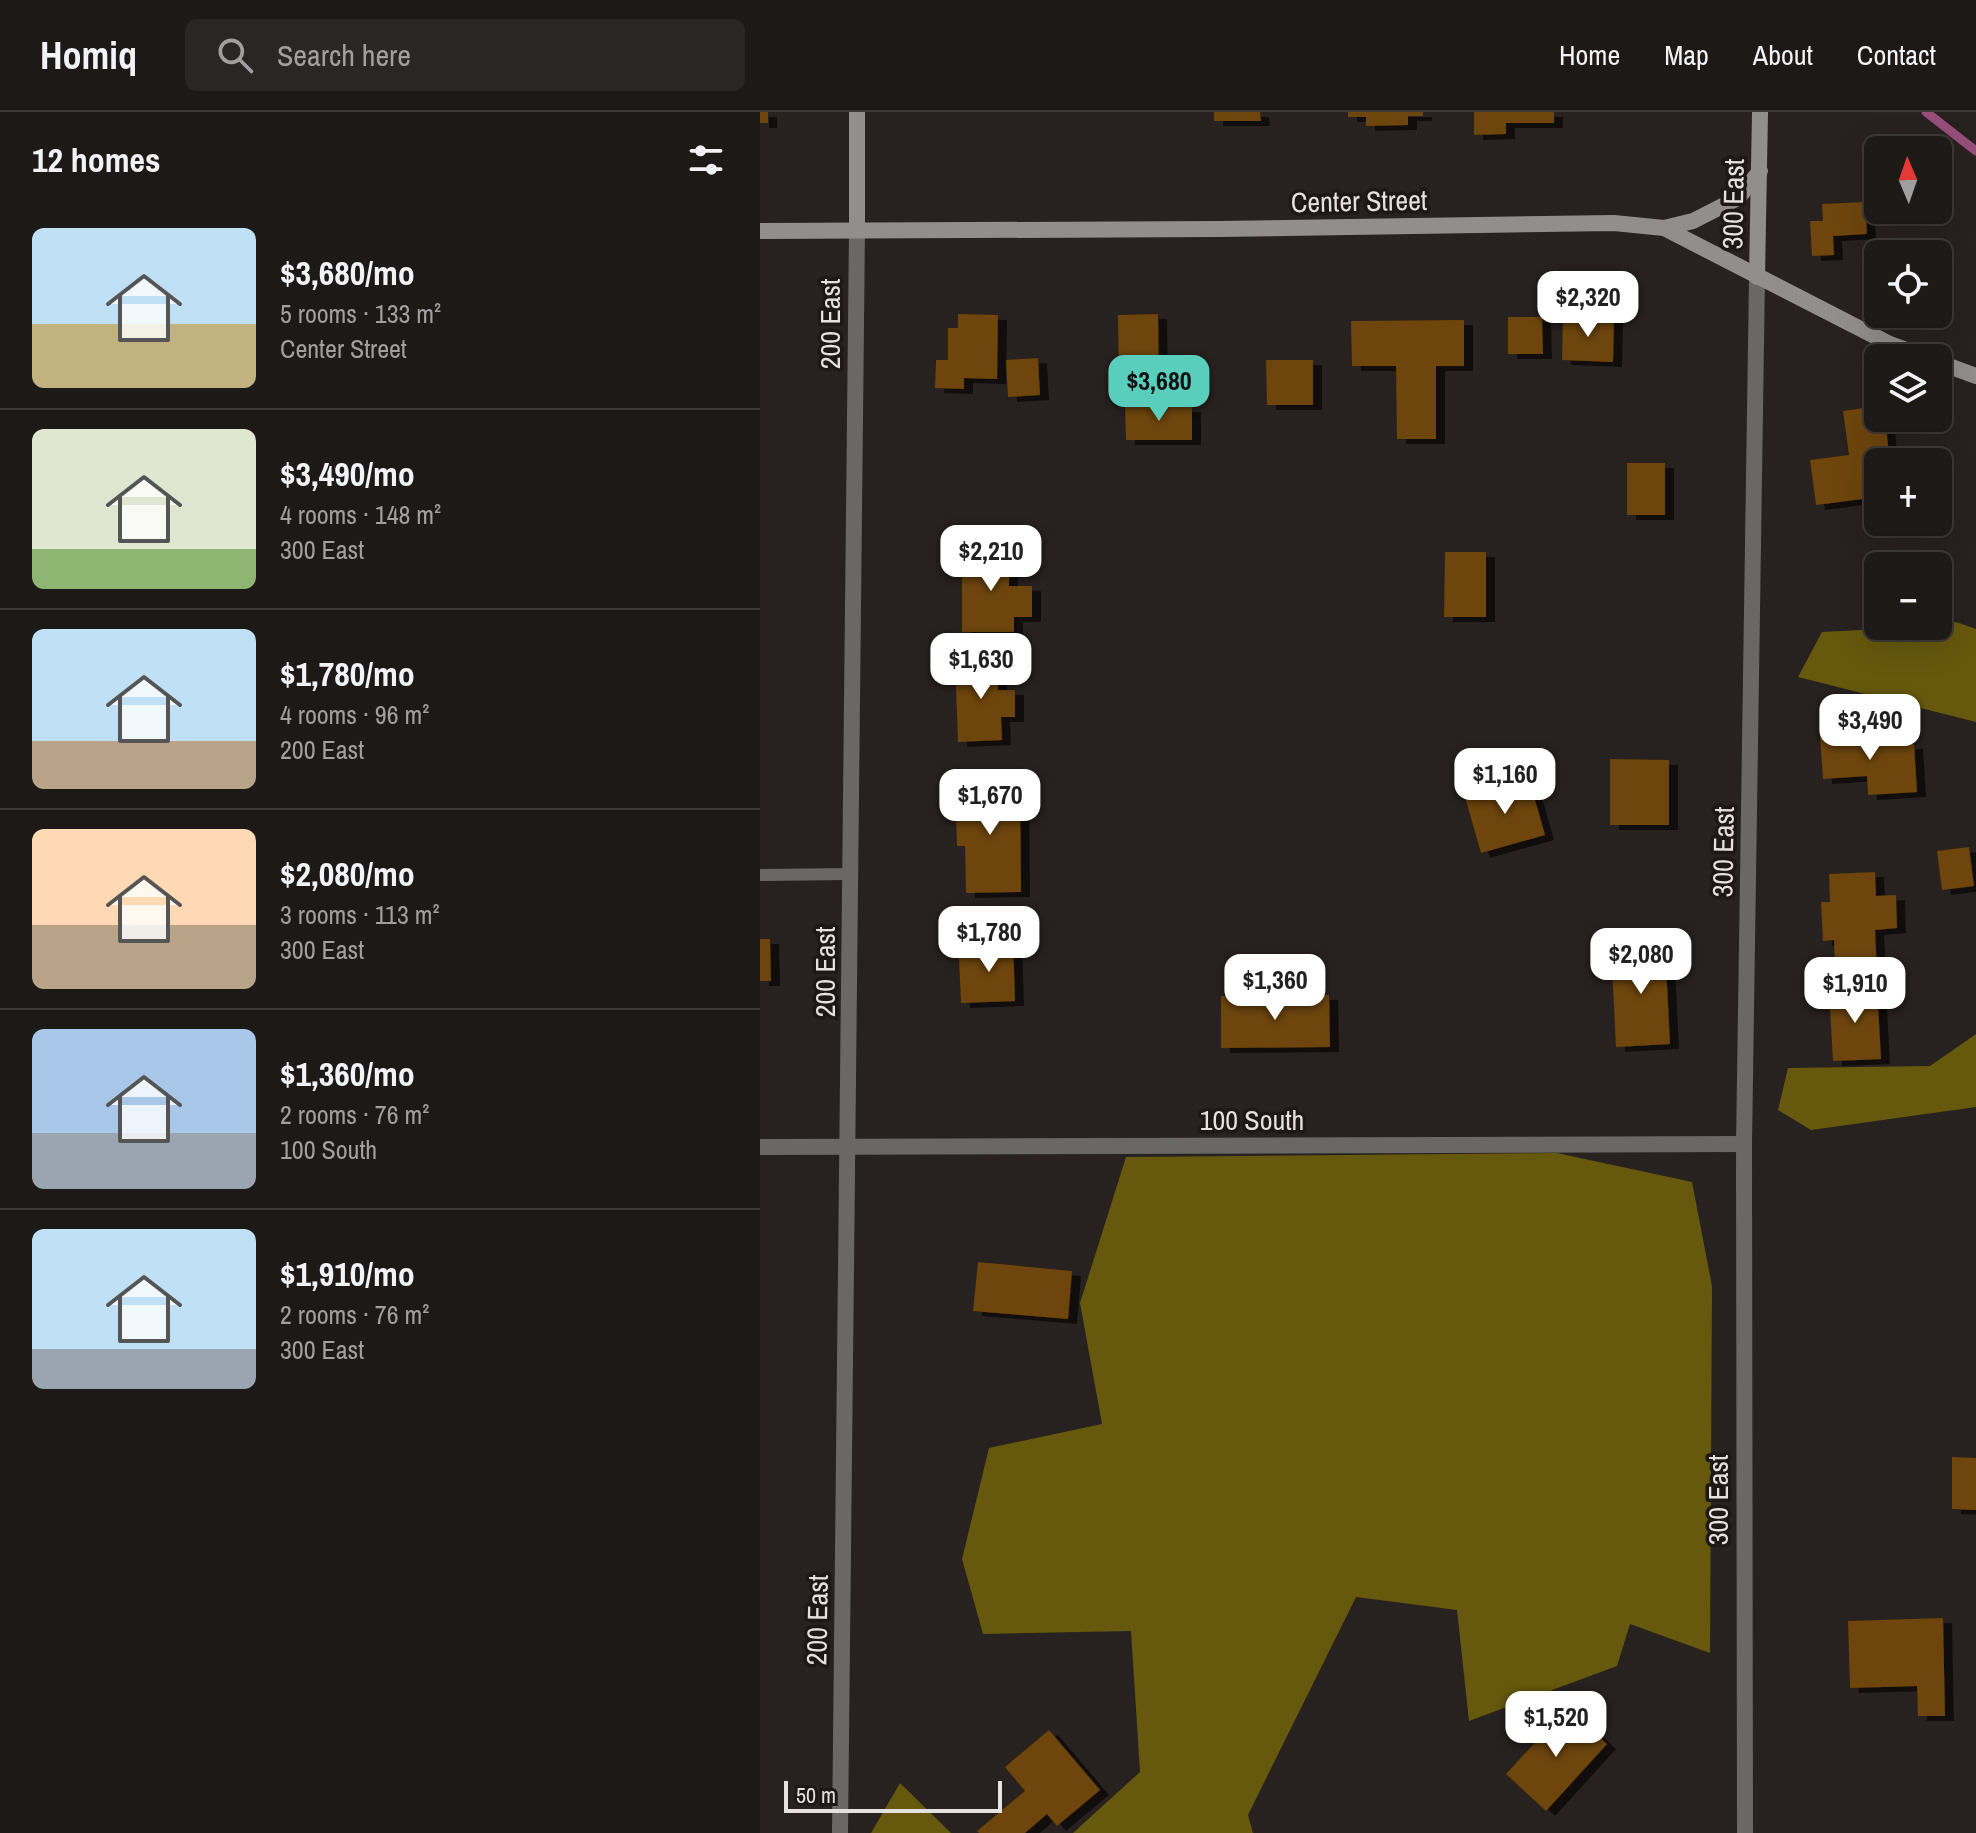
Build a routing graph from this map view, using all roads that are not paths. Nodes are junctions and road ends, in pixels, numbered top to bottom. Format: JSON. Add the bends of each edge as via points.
{"nodes":[{"id":1,"x":857,"y":112,"type":"edge"},
{"id":2,"x":1760,"y":112,"type":"edge"},
{"id":3,"x":1760,"y":171,"type":"junction"},
{"id":4,"x":1664,"y":228,"type":"junction"},
{"id":5,"x":857,"y":230,"type":"junction"},
{"id":6,"x":760,"y":231,"type":"edge"},
{"id":7,"x":1757,"y":277,"type":"junction"},
{"id":8,"x":1890,"y":344,"type":"edge"},
{"id":9,"x":1952,"y":367,"type":"edge"},
{"id":10,"x":1976,"y":376,"type":"edge"},
{"id":11,"x":851,"y":874,"type":"junction"},
{"id":12,"x":760,"y":875,"type":"edge"},
{"id":13,"x":1744,"y":1144,"type":"junction"},
{"id":14,"x":760,"y":1147,"type":"edge"},
{"id":15,"x":849,"y":1147,"type":"junction"},
{"id":16,"x":840,"y":1833,"type":"edge"},
{"id":17,"x":1745,"y":1833,"type":"edge"}],
"edges":[{"from":1,"to":5,"type":"street","name":"200 East"},
{"from":2,"to":3,"type":"street","name":"300 East"},
{"from":3,"to":4,"type":"street","via":[[1738,198]]},
{"from":3,"to":7,"type":"street","name":"300 East"},
{"from":4,"to":5,"type":"street","name":"Center Street","via":[[1614,223]]},
{"from":4,"to":7,"type":"street","name":"Center Street"},
{"from":5,"to":6,"type":"street","name":"Center Street"},
{"from":5,"to":11,"type":"street","name":"200 East"},
{"from":7,"to":8,"type":"street","name":"Center Street"},
{"from":7,"to":13,"type":"street","name":"300 East"},
{"from":9,"to":10,"type":"street"},
{"from":11,"to":12,"type":"lane"},
{"from":11,"to":15,"type":"street","name":"200 East"},
{"from":13,"to":15,"type":"street","name":"100 South"},
{"from":13,"to":17,"type":"street","name":"300 East"},
{"from":14,"to":15,"type":"street","name":"100 South"},
{"from":15,"to":16,"type":"street","name":"200 East"}]}
